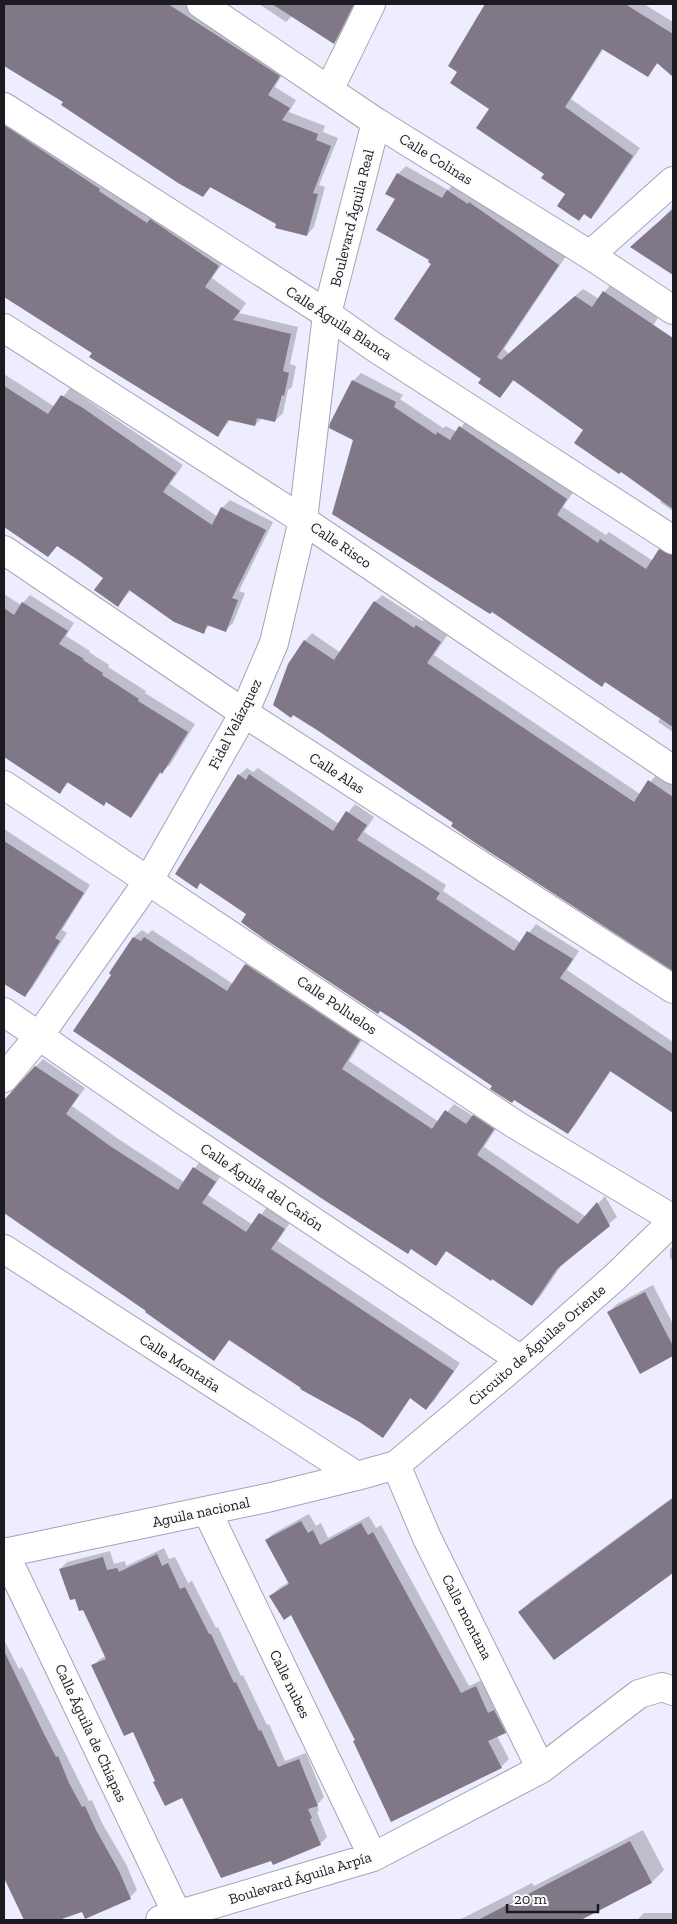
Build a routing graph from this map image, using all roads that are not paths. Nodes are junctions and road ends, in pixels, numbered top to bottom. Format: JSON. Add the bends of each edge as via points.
{"nodes":[{"id":1,"x":202,"y":4,"type":"edge"},
{"id":2,"x":371,"y":4,"type":"edge"},
{"id":3,"x":329,"y":90,"type":"junction"},
{"id":4,"x":4,"y":107,"type":"edge"},
{"id":5,"x":376,"y":122,"type":"junction"},
{"id":6,"x":673,"y":181,"type":"edge"},
{"id":7,"x":590,"y":255,"type":"junction"},
{"id":8,"x":673,"y":310,"type":"edge"},
{"id":9,"x":327,"y":314,"type":"junction"},
{"id":10,"x":4,"y":328,"type":"edge"},
{"id":11,"x":303,"y":520,"type":"junction"},
{"id":12,"x":673,"y":540,"type":"edge"},
{"id":13,"x":4,"y":550,"type":"edge"},
{"id":14,"x":244,"y":713,"type":"junction"},
{"id":15,"x":673,"y":770,"type":"edge"},
{"id":16,"x":4,"y":785,"type":"edge"},
{"id":17,"x":149,"y":880,"type":"junction"},
{"id":18,"x":673,"y":990,"type":"edge"},
{"id":19,"x":4,"y":1012,"type":"edge"},
{"id":20,"x":39,"y":1036,"type":"junction"},
{"id":21,"x":4,"y":1078,"type":"edge"},
{"id":22,"x":673,"y":1220,"type":"edge"},
{"id":23,"x":4,"y":1249,"type":"edge"},
{"id":24,"x":521,"y":1360,"type":"junction"},
{"id":25,"x":396,"y":1465,"type":"junction"},
{"id":26,"x":357,"y":1476,"type":"junction"},
{"id":27,"x":207,"y":1512,"type":"junction"},
{"id":28,"x":4,"y":1553,"type":"edge"},
{"id":29,"x":673,"y":1691,"type":"edge"},
{"id":30,"x":541,"y":1768,"type":"junction"},
{"id":31,"x":373,"y":1857,"type":"junction"},
{"id":32,"x":168,"y":1917,"type":"edge"}],
"edges":[{"from":1,"to":3,"type":"street","name":"Calle Colinas"},
{"from":2,"to":3,"type":"street"},
{"from":3,"to":5,"type":"street","name":"Calle Colinas"},
{"from":4,"to":9,"type":"street","name":"Calle Águila Blanca"},
{"from":5,"to":7,"type":"street","name":"Calle Colinas"},
{"from":5,"to":9,"type":"street","name":"Boulevard Águila Real"},
{"from":6,"to":7,"type":"street"},
{"from":7,"to":8,"type":"street","name":"Calle Colinas"},
{"from":9,"to":11,"type":"street","name":"Fidel Velázquez"},
{"from":9,"to":12,"type":"street","name":"Calle Águila Blanca"},
{"from":10,"to":11,"type":"street","name":"Calle Risco"},
{"from":11,"to":14,"type":"street","name":"Fidel Velázquez","via":[[274,644]]},
{"from":11,"to":15,"type":"street","name":"Calle Risco"},
{"from":13,"to":14,"type":"street","name":"Calle Alas"},
{"from":14,"to":17,"type":"street","name":"Fidel Velázquez"},
{"from":14,"to":18,"type":"street","name":"Calle Alas"},
{"from":16,"to":17,"type":"street","name":"Calle Polluelos"},
{"from":17,"to":20,"type":"street","name":"Fidel Velázquez"},
{"from":17,"to":22,"type":"street","name":"Calle Polluelos","via":[[516,1124]]},
{"from":19,"to":20,"type":"street","name":"Calle Águila del Cañón"},
{"from":20,"to":21,"type":"street","name":"Fidel Velázquez"},
{"from":20,"to":24,"type":"street","name":"Calle Águila del Cañón"},
{"from":22,"to":24,"type":"street","name":"Circuito de Águilas Oriente","via":[[614,1278]]},
{"from":23,"to":26,"type":"street","name":"Calle Montaña"},
{"from":24,"to":25,"type":"street","name":"Circuito de Águilas Oriente"},
{"from":25,"to":26,"type":"street","name":"Aguila nacional"},
{"from":25,"to":30,"type":"street","name":"Calle montana","via":[[427,1538]]},
{"from":26,"to":27,"type":"street","name":"Aguila nacional"},
{"from":27,"to":28,"type":"street","name":"Aguila nacional"},
{"from":27,"to":31,"type":"street","name":"Calle nubes"},
{"from":28,"to":32,"type":"street","name":"Calle Águila de Chiapas"},
{"from":29,"to":30,"type":"street","name":"Boulevard Águila Arpía","via":[[662,1687],[639,1694]]},
{"from":30,"to":31,"type":"street","name":"Boulevard Águila Arpía"},
{"from":31,"to":32,"type":"street","name":"Boulevard Águila Arpía"}]}
